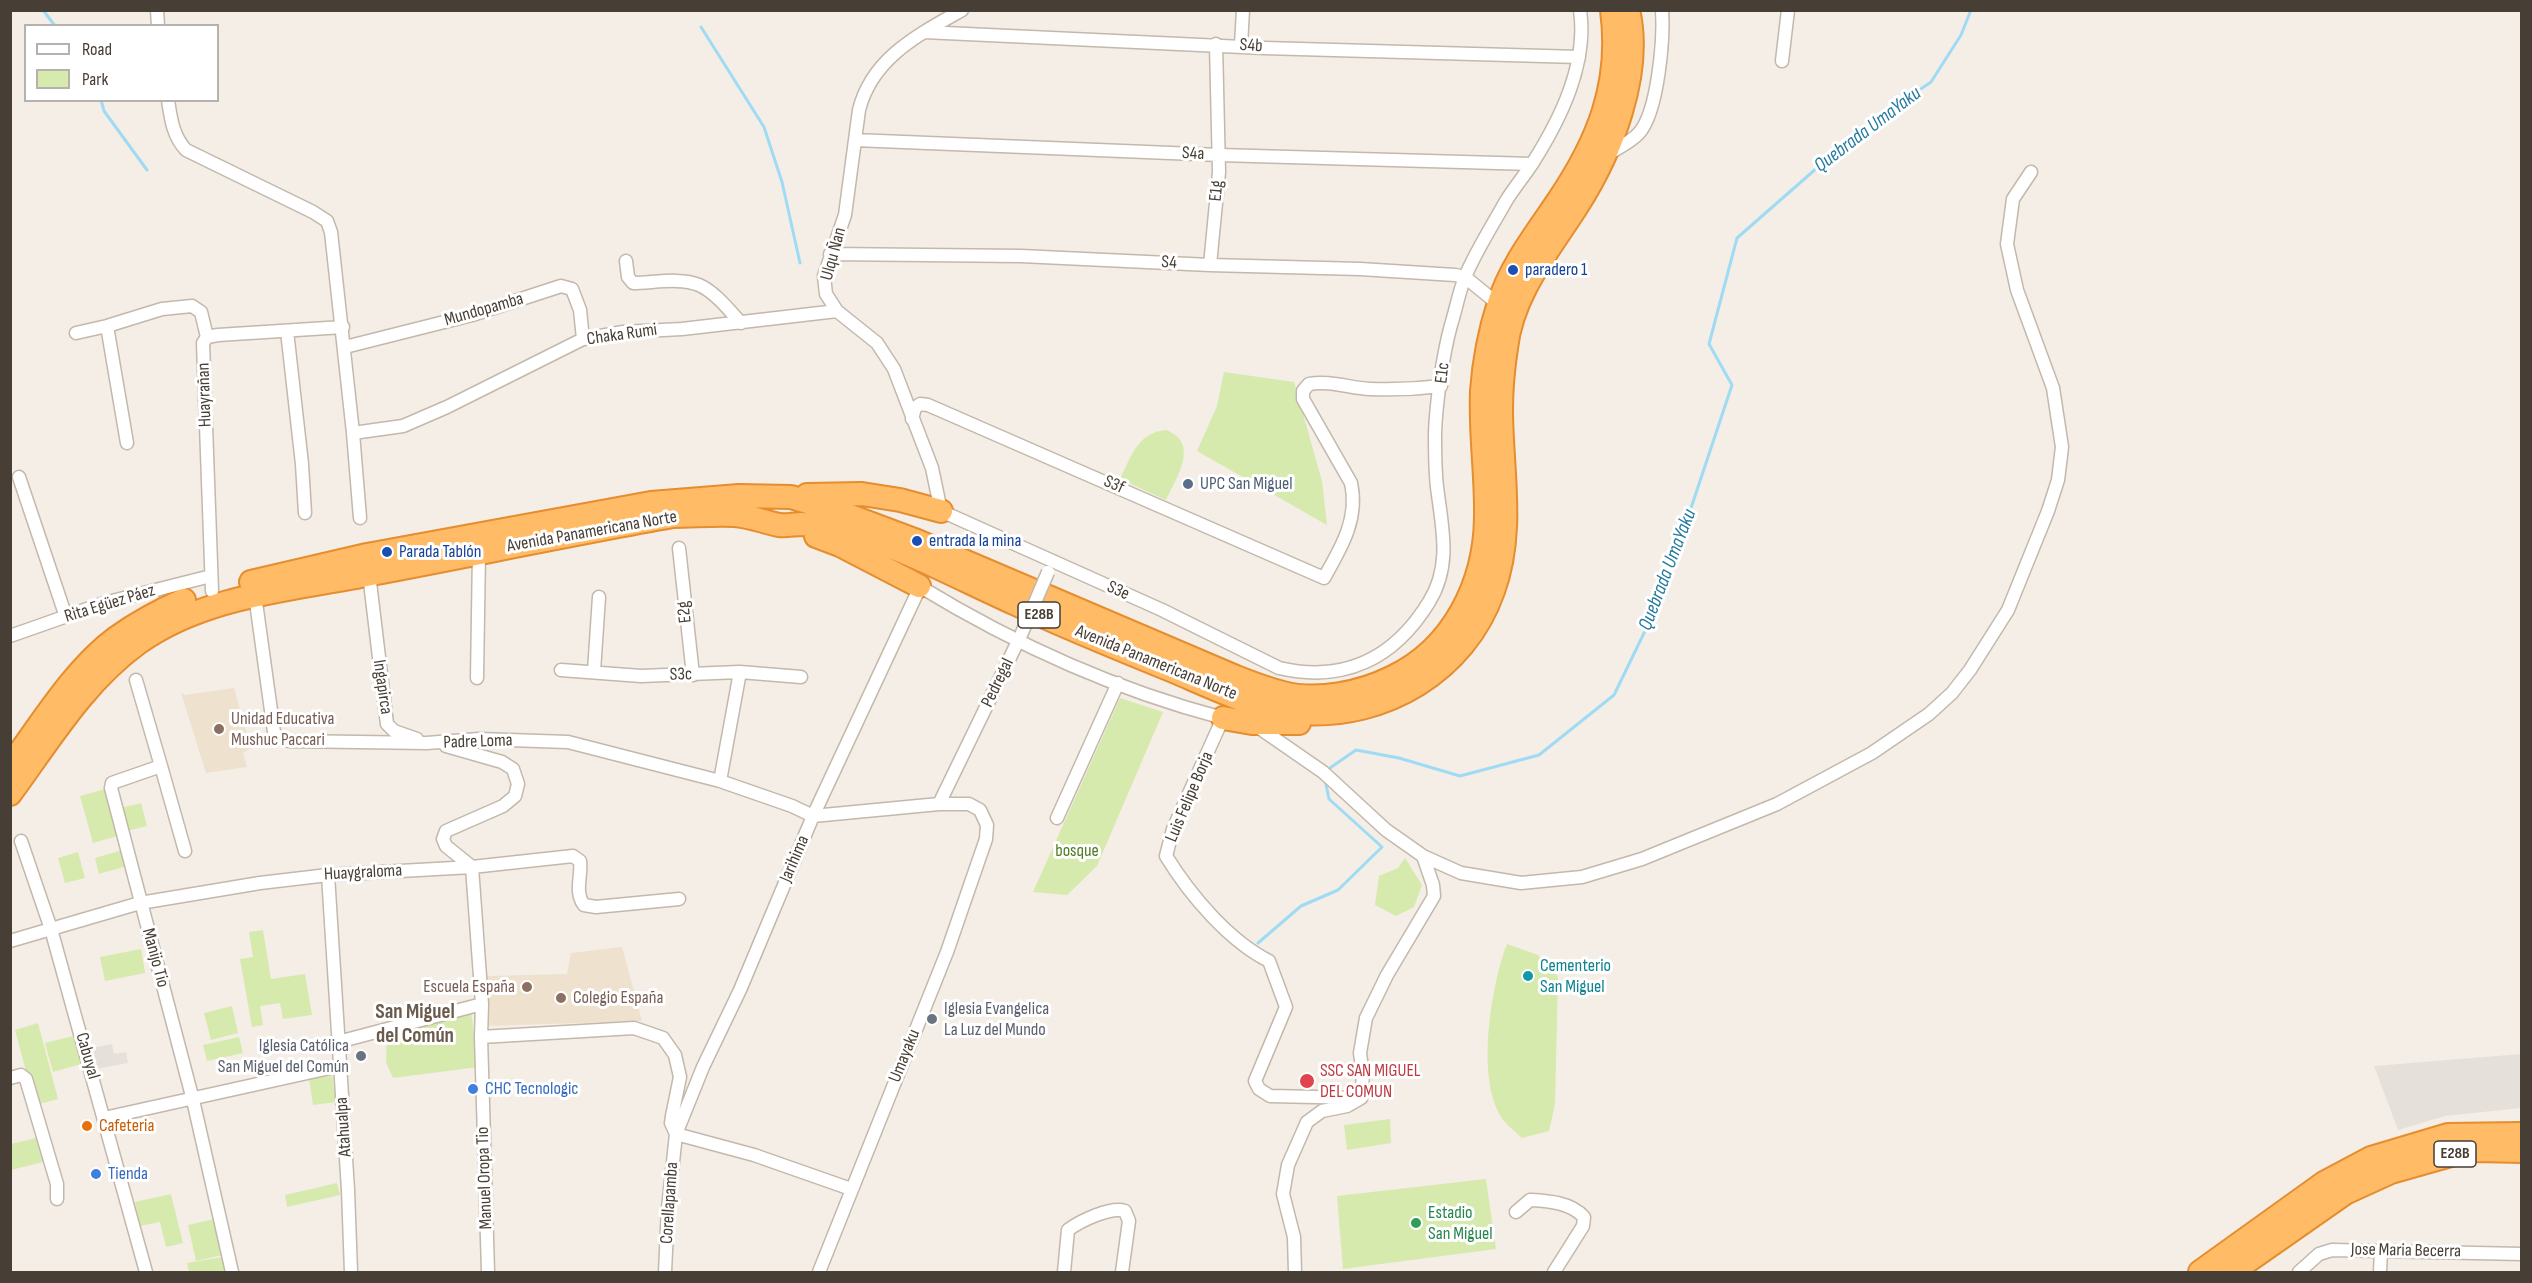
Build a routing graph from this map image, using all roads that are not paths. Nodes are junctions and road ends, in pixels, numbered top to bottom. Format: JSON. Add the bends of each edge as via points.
{"nodes":[{"id":1,"x":962,"y":10,"type":"edge"},
{"id":2,"x":1243,"y":10,"type":"edge"},
{"id":3,"x":1580,"y":10,"type":"edge"},
{"id":4,"x":1612,"y":10,"type":"edge"},
{"id":5,"x":1628,"y":10,"type":"edge"},
{"id":6,"x":1662,"y":10,"type":"edge"},
{"id":7,"x":1788,"y":10,"type":"edge"},
{"id":8,"x":923,"y":32,"type":"junction"},
{"id":9,"x":1216,"y":44,"type":"junction"},
{"id":10,"x":1242,"y":45,"type":"junction"},
{"id":11,"x":1579,"y":57,"type":"junction"},
{"id":12,"x":1782,"y":61,"type":"dead end"},
{"id":13,"x":168,"y":102,"type":"edge"},
{"id":14,"x":855,"y":140,"type":"junction"},
{"id":15,"x":1219,"y":155,"type":"junction"},
{"id":16,"x":1602,"y":158,"type":"junction"},
{"id":17,"x":1532,"y":164,"type":"junction"},
{"id":18,"x":2031,"y":172,"type":"dead end"},
{"id":19,"x":830,"y":254,"type":"junction"},
{"id":20,"x":626,"y":261,"type":"dead end"},
{"id":21,"x":1210,"y":265,"type":"junction"},
{"id":22,"x":1465,"y":278,"type":"junction"},
{"id":23,"x":1498,"y":304,"type":"junction"},
{"id":24,"x":837,"y":311,"type":"junction"},
{"id":25,"x":741,"y":323,"type":"junction"},
{"id":26,"x":107,"y":327,"type":"junction"},
{"id":27,"x":343,"y":327,"type":"junction"},
{"id":28,"x":287,"y":331,"type":"junction"},
{"id":29,"x":76,"y":333,"type":"dead end"},
{"id":30,"x":207,"y":338,"type":"junction"},
{"id":31,"x":583,"y":339,"type":"junction"},
{"id":32,"x":345,"y":347,"type":"junction"},
{"id":33,"x":1441,"y":386,"type":"junction"},
{"id":34,"x":912,"y":419,"type":"junction"},
{"id":35,"x":353,"y":433,"type":"junction"},
{"id":36,"x":127,"y":443,"type":"dead end"},
{"id":37,"x":19,"y":477,"type":"dead end"},
{"id":38,"x":791,"y":497,"type":"junction"},
{"id":39,"x":941,"y":511,"type":"junction"},
{"id":40,"x":305,"y":513,"type":"dead end"},
{"id":41,"x":360,"y":518,"type":"dead end"},
{"id":42,"x":783,"y":525,"type":"junction"},
{"id":43,"x":679,"y":548,"type":"dead end"},
{"id":44,"x":479,"y":552,"type":"junction"},
{"id":45,"x":1050,"y":566,"type":"junction"},
{"id":46,"x":369,"y":574,"type":"junction"},
{"id":47,"x":212,"y":583,"type":"junction"},
{"id":48,"x":920,"y":587,"type":"junction"},
{"id":49,"x":255,"y":596,"type":"junction"},
{"id":50,"x":599,"y":597,"type":"dead end"},
{"id":51,"x":66,"y":617,"type":"junction"},
{"id":52,"x":10,"y":636,"type":"edge"},
{"id":53,"x":1019,"y":639,"type":"junction"},
{"id":54,"x":561,"y":670,"type":"dead end"},
{"id":55,"x":594,"y":671,"type":"junction"},
{"id":56,"x":1295,"y":671,"type":"joint"},
{"id":57,"x":740,"y":672,"type":"junction"},
{"id":58,"x":693,"y":675,"type":"junction"},
{"id":59,"x":801,"y":677,"type":"dead end"},
{"id":60,"x":477,"y":678,"type":"dead end"},
{"id":61,"x":136,"y":680,"type":"dead end"},
{"id":62,"x":1118,"y":683,"type":"junction"},
{"id":63,"x":1328,"y":712,"type":"junction"},
{"id":64,"x":1223,"y":718,"type":"junction"},
{"id":65,"x":1252,"y":723,"type":"junction"},
{"id":66,"x":428,"y":743,"type":"junction"},
{"id":67,"x":10,"y":766,"type":"edge"},
{"id":68,"x":161,"y":766,"type":"junction"},
{"id":69,"x":720,"y":782,"type":"junction"},
{"id":70,"x":10,"y":794,"type":"edge"},
{"id":71,"x":939,"y":804,"type":"junction"},
{"id":72,"x":813,"y":816,"type":"junction"},
{"id":73,"x":1057,"y":818,"type":"dead end"},
{"id":74,"x":21,"y":842,"type":"dead end"},
{"id":75,"x":185,"y":851,"type":"dead end"},
{"id":76,"x":1423,"y":856,"type":"junction"},
{"id":77,"x":472,"y":867,"type":"junction"},
{"id":78,"x":328,"y":875,"type":"junction"},
{"id":79,"x":679,"y":899,"type":"dead end"},
{"id":80,"x":140,"y":903,"type":"junction"},
{"id":81,"x":51,"y":929,"type":"junction"},
{"id":82,"x":10,"y":941,"type":"edge"},
{"id":83,"x":482,"y":1004,"type":"junction"},
{"id":84,"x":481,"y":1037,"type":"junction"},
{"id":85,"x":338,"y":1042,"type":"junction"},
{"id":86,"x":339,"y":1066,"type":"junction"},
{"id":87,"x":10,"y":1078,"type":"edge"},
{"id":88,"x":1360,"y":1098,"type":"junction"},
{"id":89,"x":193,"y":1100,"type":"junction"},
{"id":90,"x":104,"y":1118,"type":"junction"},
{"id":91,"x":676,"y":1134,"type":"junction"},
{"id":92,"x":2522,"y":1134,"type":"edge"},
{"id":93,"x":2522,"y":1151,"type":"edge"},
{"id":94,"x":851,"y":1189,"type":"junction"},
{"id":95,"x":57,"y":1198,"type":"dead end"},
{"id":96,"x":1516,"y":1212,"type":"dead end"},
{"id":97,"x":2381,"y":1250,"type":"junction"},
{"id":98,"x":2522,"y":1254,"type":"edge"},
{"id":99,"x":146,"y":1272,"type":"edge"},
{"id":100,"x":232,"y":1272,"type":"edge"},
{"id":101,"x":351,"y":1272,"type":"edge"},
{"id":102,"x":488,"y":1272,"type":"edge"},
{"id":103,"x":665,"y":1272,"type":"edge"},
{"id":104,"x":819,"y":1272,"type":"edge"},
{"id":105,"x":1064,"y":1272,"type":"edge"},
{"id":106,"x":1122,"y":1272,"type":"edge"},
{"id":107,"x":1295,"y":1272,"type":"edge"},
{"id":108,"x":1554,"y":1272,"type":"edge"},
{"id":109,"x":2200,"y":1272,"type":"edge"},
{"id":110,"x":2232,"y":1272,"type":"edge"},
{"id":111,"x":2299,"y":1272,"type":"edge"},
{"id":112,"x":2380,"y":1272,"type":"edge"}],
"edges":[{"from":1,"to":8,"type":"street","name":"Ulqu Ñan"},
{"from":2,"to":10,"type":"street"},
{"from":3,"to":11,"type":"street","name":"E1c"},
{"from":4,"to":23,"type":"highway","name":"Avenida Panamericana Norte","number":"E28B","via":[[1610,92],[1593,144],[1520,258]]},
{"from":5,"to":16,"type":"highway","name":"Avenida Panamericana Norte","number":"E28B","via":[[1629,70],[1617,128]]},
{"from":6,"to":16,"type":"street","via":[[1659,67],[1645,122],[1640,133]]},
{"from":7,"to":12,"type":"street"},
{"from":8,"to":9,"type":"street","name":"S4b"},
{"from":8,"to":14,"type":"street","name":"Ulqu Ñan","via":[[880,67],[863,94]]},
{"from":9,"to":10,"type":"street","name":"S4b"},
{"from":9,"to":15,"type":"street","name":"E1g"},
{"from":10,"to":11,"type":"street","name":"S4b"},
{"from":11,"to":17,"type":"street","name":"E1c","via":[[1564,102]]},
{"from":13,"to":27,"type":"street","via":[[171,124],[186,150],[327,221]]},
{"from":14,"to":15,"type":"street","name":"S4a"},
{"from":14,"to":19,"type":"street","name":"Ulqu Ñan","via":[[845,214]]},
{"from":15,"to":17,"type":"street","name":"S4a"},
{"from":15,"to":21,"type":"street","name":"E1g"},
{"from":16,"to":63,"type":"highway","name":"Avenida Panamericana Norte","number":"E28B","via":[[1580,202],[1529,282],[1507,337],[1500,411],[1505,529],[1500,568],[1488,605],[1465,644],[1425,680],[1377,705]]},
{"from":17,"to":22,"type":"street","name":"E1c"},
{"from":18,"to":76,"type":"street","via":[[2013,199],[2007,244],[2017,290],[2053,388],[2062,447],[2058,480],[2008,610],[1952,693],[1929,714],[1861,759],[1777,804],[1642,860],[1582,877],[1521,883],[1461,873]]},
{"from":19,"to":21,"type":"street","name":"S4","via":[[1021,256]]},
{"from":19,"to":24,"type":"street","name":"Ulqu Ñan","via":[[824,276],[826,294]]},
{"from":20,"to":25,"type":"street","via":[[633,283],[700,285]]},
{"from":21,"to":22,"type":"street","name":"S4","via":[[1360,269]]},
{"from":22,"to":23,"type":"street"},
{"from":22,"to":33,"type":"street","name":"E1c","via":[[1446,346]]},
{"from":23,"to":38,"type":"highway","name":"Avenida Panamericana Norte","number":"E28B","via":[[1482,392],[1486,521],[1475,584],[1440,644],[1401,673],[1369,687],[1307,696],[1264,688],[917,541]]},
{"from":24,"to":25,"type":"street","name":"Chaka Rumi"},
{"from":24,"to":34,"type":"street","name":"Ulqu Ñan","via":[[877,343],[894,369]]},
{"from":25,"to":31,"type":"street","name":"Chaka Rumi"},
{"from":26,"to":29,"type":"street"},
{"from":26,"to":30,"type":"street","via":[[162,309],[192,306],[201,312]]},
{"from":26,"to":36,"type":"street"},
{"from":27,"to":28,"type":"street","name":"Huayrañan"},
{"from":27,"to":32,"type":"street"},
{"from":28,"to":30,"type":"street","name":"Huayrañan"},
{"from":28,"to":40,"type":"street"},
{"from":30,"to":47,"type":"street","name":"Huayrañan","via":[[203,343]]},
{"from":31,"to":32,"type":"street","name":"Mundopamba","via":[[580,310],[572,289],[561,286],[472,315]]},
{"from":31,"to":35,"type":"street","name":"Chaka Rumi","via":[[403,426]]},
{"from":32,"to":35,"type":"street"},
{"from":33,"to":34,"type":"street","name":"S3f","via":[[1369,389],[1318,382],[1303,391],[1303,399],[1351,483],[1354,498],[1353,516],[1343,543],[1324,578],[928,405],[915,408]]},
{"from":33,"to":56,"type":"street","name":"E1c","via":[[1436,442],[1444,559],[1429,602],[1406,632],[1377,657],[1328,673]]},
{"from":34,"to":39,"type":"street","name":"Ulqu Ñan","via":[[932,468]]},
{"from":35,"to":41,"type":"street"},
{"from":37,"to":51,"type":"street"},
{"from":38,"to":39,"type":"highway","via":[[862,494]]},
{"from":38,"to":47,"type":"highway","name":"Avenida Panamericana Norte","number":"E28B","via":[[739,496],[651,503]]},
{"from":39,"to":45,"type":"street","name":"S3e"},
{"from":42,"to":44,"type":"highway","name":"Avenida Panamericana Norte","number":"E28B","via":[[737,515],[673,516]]},
{"from":42,"to":48,"type":"highway","via":[[840,545]]},
{"from":42,"to":63,"type":"highway","name":"Avenida Panamericana Norte","number":"E28B","via":[[852,532],[1221,691],[1278,709]]},
{"from":43,"to":58,"type":"street","name":"E2g"},
{"from":44,"to":46,"type":"highway","name":"Avenida Panamericana Norte","number":"E28B"},
{"from":44,"to":60,"type":"street"},
{"from":45,"to":53,"type":"street","name":"Pedregal","bridge":true},
{"from":45,"to":56,"type":"street","name":"S3e","via":[[1162,610],[1279,668]]},
{"from":46,"to":49,"type":"highway","name":"Avenida Panamericana Norte","number":"E28B"},
{"from":46,"to":66,"type":"street","name":"Ingapirca","via":[[387,724],[394,731]]},
{"from":47,"to":51,"type":"street","name":"Rita Egüez Páez","via":[[137,594]]},
{"from":47,"to":67,"type":"highway","name":"Avenida Panamericana Norte","number":"E28B","via":[[114,639],[77,676]]},
{"from":48,"to":53,"type":"street"},
{"from":48,"to":72,"type":"street","name":"Jarihima"},
{"from":49,"to":66,"type":"street","name":"Padre Loma","via":[[274,732],[279,739]]},
{"from":49,"to":70,"type":"highway","name":"Avenida Panamericana Norte","number":"E28B","via":[[185,616],[139,643],[105,670]]},
{"from":50,"to":55,"type":"street"},
{"from":51,"to":52,"type":"street","name":"Rita Egüez Páez"},
{"from":53,"to":62,"type":"street"},
{"from":53,"to":71,"type":"street","name":"Pedregal"},
{"from":54,"to":55,"type":"street","name":"S3c"},
{"from":55,"to":58,"type":"street","name":"S3c","via":[[640,676]]},
{"from":57,"to":58,"type":"street","name":"S3c"},
{"from":57,"to":59,"type":"street","name":"S3c"},
{"from":57,"to":69,"type":"street"},
{"from":61,"to":68,"type":"street"},
{"from":62,"to":64,"type":"street","via":[[1176,706]]},
{"from":62,"to":73,"type":"street"},
{"from":63,"to":65,"type":"highway","via":[[1293,724]]},
{"from":64,"to":65,"type":"highway"},
{"from":64,"to":88,"type":"street","name":"Luis Felipe Borja","via":[[1173,829],[1166,856],[1192,892],[1232,934],[1251,952],[1269,961],[1286,1008],[1256,1081],[1259,1089],[1270,1096]]},
{"from":65,"to":76,"type":"street","via":[[1295,750],[1386,830]]},
{"from":66,"to":69,"type":"street","name":"Padre Loma","via":[[480,739],[568,742]]},
{"from":66,"to":77,"type":"street","name":"Ingapirca","via":[[502,762],[513,769],[518,784],[515,796],[503,806],[446,831],[446,846]]},
{"from":68,"to":75,"type":"street"},
{"from":68,"to":80,"type":"street","name":"Manijo Tio","via":[[111,785]]},
{"from":69,"to":72,"type":"street","name":"Padre Loma"},
{"from":71,"to":72,"type":"street"},
{"from":71,"to":94,"type":"street","name":"Umayaku","via":[[969,804],[980,810],[987,825],[986,839],[947,952]]},
{"from":72,"to":91,"type":"street","name":"Jarihima"},
{"from":74,"to":81,"type":"street","name":"Cabuyal"},
{"from":76,"to":88,"type":"street","via":[[1434,896],[1366,1018],[1360,1053]]},
{"from":77,"to":78,"type":"street","name":"Huaygraloma"},
{"from":77,"to":79,"type":"street","name":"Huaygraloma","via":[[573,856],[580,861],[578,891],[584,905]]},
{"from":77,"to":83,"type":"street","name":"Manuel Oropa Tio"},
{"from":78,"to":80,"type":"street","name":"Huaygraloma"},
{"from":78,"to":85,"type":"street","name":"Atahualpa"},
{"from":80,"to":81,"type":"street","name":"Huaygraloma"},
{"from":80,"to":89,"type":"street","name":"Manijo Tio"},
{"from":81,"to":82,"type":"street","name":"Huaygraloma"},
{"from":81,"to":90,"type":"street","name":"Cabuyal"},
{"from":83,"to":84,"type":"street","name":"Manuel Oropa Tio"},
{"from":83,"to":85,"type":"street"},
{"from":84,"to":91,"type":"street","via":[[634,1028],[663,1038],[675,1055],[680,1077],[672,1116]]},
{"from":84,"to":102,"type":"street","name":"Manuel Oropa Tio"},
{"from":85,"to":86,"type":"street","name":"Atahualpa"},
{"from":86,"to":89,"type":"street"},
{"from":86,"to":101,"type":"street","name":"Atahualpa"},
{"from":87,"to":95,"type":"street","via":[[21,1075],[26,1079],[57,1184]]},
{"from":88,"to":107,"type":"street","via":[[1347,1106],[1322,1111],[1307,1122],[1288,1165],[1282,1194],[1294,1237]]},
{"from":89,"to":90,"type":"street"},
{"from":89,"to":100,"type":"street","name":"Manijo Tio"},
{"from":90,"to":99,"type":"street","name":"Cabuyal"},
{"from":91,"to":94,"type":"street","via":[[754,1155]]},
{"from":91,"to":103,"type":"street","name":"Corellapamba"},
{"from":92,"to":109,"type":"highway","number":"E28B","via":[[2448,1136],[2371,1158],[2324,1183]]},
{"from":93,"to":110,"type":"highway","number":"E28B","via":[[2476,1150],[2391,1172],[2345,1193]]},
{"from":94,"to":104,"type":"street","name":"Umayaku"},
{"from":96,"to":108,"type":"street","via":[[1530,1200],[1563,1205],[1578,1210],[1584,1217],[1583,1226]]},
{"from":97,"to":98,"type":"street","name":"Jose Maria Becerra"},
{"from":97,"to":111,"type":"street","name":"Jose Maria Becerra","via":[[2325,1251]]},
{"from":97,"to":112,"type":"street"},
{"from":105,"to":106,"type":"street","via":[[1068,1230],[1080,1221],[1118,1209],[1125,1211],[1129,1221]]}]}
